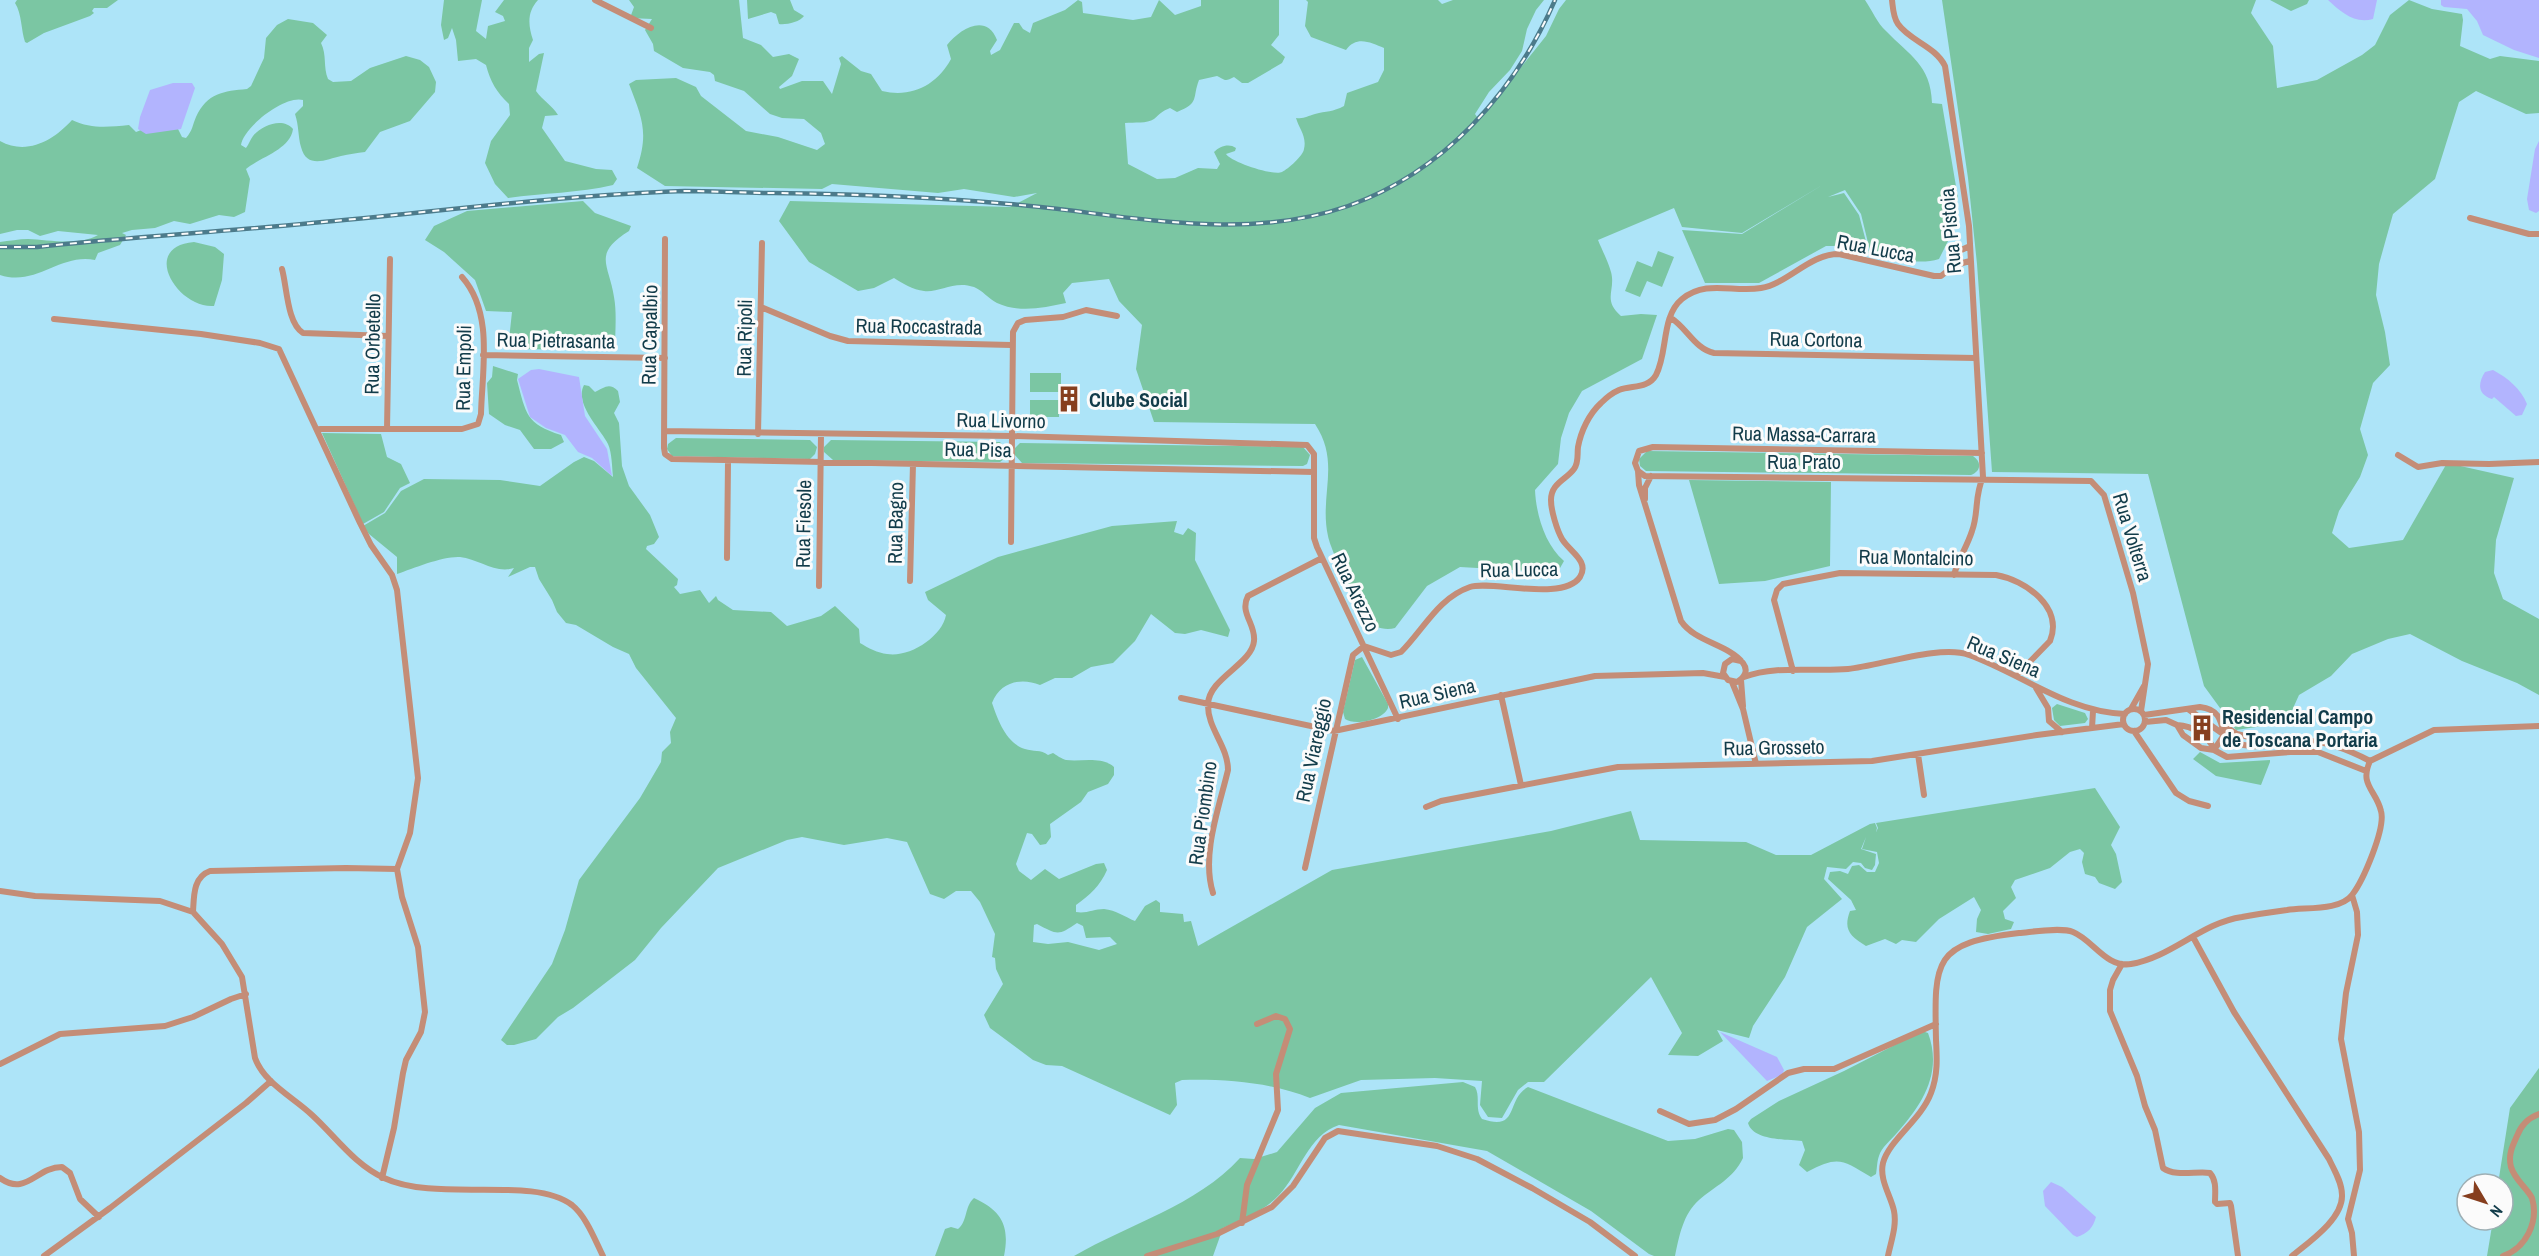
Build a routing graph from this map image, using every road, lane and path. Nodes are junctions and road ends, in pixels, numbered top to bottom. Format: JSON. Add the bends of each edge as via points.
{"nodes":[{"id":1,"x":595,"y":0,"type":"edge"},
{"id":2,"x":1892,"y":0,"type":"edge"},
{"id":3,"x":651,"y":28,"type":"dead end"},
{"id":4,"x":2470,"y":218,"type":"dead end"},
{"id":5,"x":2539,"y":234,"type":"edge"},
{"id":6,"x":665,"y":239,"type":"dead end"},
{"id":7,"x":762,"y":243,"type":"dead end"},
{"id":8,"x":1970,"y":246,"type":"junction"},
{"id":9,"x":390,"y":259,"type":"dead end"},
{"id":10,"x":1970,"y":261,"type":"junction"},
{"id":11,"x":282,"y":269,"type":"dead end"},
{"id":12,"x":1946,"y":272,"type":"junction"},
{"id":13,"x":462,"y":277,"type":"dead end"},
{"id":14,"x":761,"y":307,"type":"junction"},
{"id":15,"x":1117,"y":316,"type":"dead end"},
{"id":16,"x":1671,"y":318,"type":"junction"},
{"id":17,"x":54,"y":319,"type":"dead end"},
{"id":18,"x":388,"y":336,"type":"junction"},
{"id":19,"x":1011,"y":345,"type":"junction"},
{"id":20,"x":483,"y":356,"type":"junction"},
{"id":21,"x":665,"y":358,"type":"junction"},
{"id":22,"x":1975,"y":358,"type":"junction"},
{"id":23,"x":320,"y":429,"type":"dead end"},
{"id":24,"x":387,"y":429,"type":"junction"},
{"id":25,"x":664,"y":431,"type":"junction"},
{"id":26,"x":758,"y":434,"type":"junction"},
{"id":27,"x":821,"y":435,"type":"junction"},
{"id":28,"x":1012,"y":436,"type":"junction"},
{"id":29,"x":1982,"y":453,"type":"junction"},
{"id":30,"x":2398,"y":455,"type":"dead end"},
{"id":31,"x":728,"y":462,"type":"junction"},
{"id":32,"x":2539,"y":462,"type":"edge"},
{"id":33,"x":820,"y":463,"type":"junction"},
{"id":34,"x":913,"y":464,"type":"junction"},
{"id":35,"x":1012,"y":466,"type":"junction"},
{"id":36,"x":1638,"y":471,"type":"junction"},
{"id":37,"x":1314,"y":472,"type":"junction"},
{"id":38,"x":1651,"y":477,"type":"junction"},
{"id":39,"x":1981,"y":481,"type":"junction"},
{"id":40,"x":1645,"y":500,"type":"junction"},
{"id":41,"x":1011,"y":542,"type":"dead end"},
{"id":42,"x":727,"y":558,"type":"dead end"},
{"id":43,"x":1322,"y":558,"type":"junction"},
{"id":44,"x":1954,"y":575,"type":"junction"},
{"id":45,"x":910,"y":581,"type":"dead end"},
{"id":46,"x":819,"y":586,"type":"dead end"},
{"id":47,"x":1365,"y":646,"type":"junction"},
{"id":48,"x":1717,"y":647,"type":"junction"},
{"id":49,"x":1742,"y":662,"type":"junction"},
{"id":50,"x":1724,"y":665,"type":"junction"},
{"id":51,"x":1760,"y":671,"type":"junction"},
{"id":52,"x":1793,"y":671,"type":"junction"},
{"id":53,"x":1702,"y":673,"type":"junction"},
{"id":54,"x":2016,"y":676,"type":"junction"},
{"id":55,"x":1725,"y":677,"type":"junction"},
{"id":56,"x":1742,"y":678,"type":"junction"},
{"id":57,"x":2147,"y":680,"type":"junction"},
{"id":58,"x":1732,"y":682,"type":"junction"},
{"id":59,"x":2035,"y":687,"type":"junction"},
{"id":60,"x":1501,"y":695,"type":"junction"},
{"id":61,"x":1181,"y":698,"type":"dead end"},
{"id":62,"x":2061,"y":699,"type":"junction"},
{"id":63,"x":1208,"y":704,"type":"junction"},
{"id":64,"x":2048,"y":708,"type":"junction"},
{"id":65,"x":1743,"y":709,"type":"junction"},
{"id":66,"x":2188,"y":709,"type":"junction"},
{"id":67,"x":2093,"y":711,"type":"junction"},
{"id":68,"x":2128,"y":712,"type":"junction"},
{"id":69,"x":1398,"y":718,"type":"junction"},
{"id":70,"x":2143,"y":719,"type":"junction"},
{"id":71,"x":2049,"y":721,"type":"junction"},
{"id":72,"x":2124,"y":724,"type":"junction"},
{"id":73,"x":2177,"y":725,"type":"junction"},
{"id":74,"x":2223,"y":725,"type":"junction"},
{"id":75,"x":2539,"y":726,"type":"edge"},
{"id":76,"x":2092,"y":728,"type":"junction"},
{"id":77,"x":1334,"y":731,"type":"junction"},
{"id":78,"x":2134,"y":731,"type":"junction"},
{"id":79,"x":2062,"y":732,"type":"junction"},
{"id":80,"x":2224,"y":734,"type":"junction"},
{"id":81,"x":2037,"y":735,"type":"junction"},
{"id":82,"x":2290,"y":742,"type":"junction"},
{"id":83,"x":2279,"y":743,"type":"junction"},
{"id":84,"x":2321,"y":743,"type":"junction"},
{"id":85,"x":2147,"y":748,"type":"junction"},
{"id":86,"x":2214,"y":750,"type":"junction"},
{"id":87,"x":2290,"y":752,"type":"junction"},
{"id":88,"x":2318,"y":753,"type":"junction"},
{"id":89,"x":1918,"y":754,"type":"junction"},
{"id":90,"x":2370,"y":761,"type":"junction"},
{"id":91,"x":1756,"y":764,"type":"junction"},
{"id":92,"x":2366,"y":771,"type":"junction"},
{"id":93,"x":1521,"y":785,"type":"junction"},
{"id":94,"x":1924,"y":795,"type":"dead end"},
{"id":95,"x":2208,"y":806,"type":"dead end"},
{"id":96,"x":1426,"y":807,"type":"dead end"},
{"id":97,"x":1305,"y":868,"type":"dead end"},
{"id":98,"x":397,"y":869,"type":"junction"},
{"id":99,"x":0,"y":891,"type":"edge"},
{"id":100,"x":1213,"y":893,"type":"dead end"},
{"id":101,"x":2352,"y":895,"type":"junction"},
{"id":102,"x":193,"y":912,"type":"junction"},
{"id":103,"x":2193,"y":937,"type":"junction"},
{"id":104,"x":2122,"y":964,"type":"junction"},
{"id":105,"x":246,"y":994,"type":"junction"},
{"id":106,"x":1257,"y":1024,"type":"dead end"},
{"id":107,"x":1936,"y":1024,"type":"junction"},
{"id":108,"x":0,"y":1064,"type":"edge"},
{"id":109,"x":271,"y":1081,"type":"junction"},
{"id":110,"x":1660,"y":1111,"type":"dead end"},
{"id":111,"x":2539,"y":1114,"type":"edge"},
{"id":112,"x":0,"y":1178,"type":"edge"},
{"id":113,"x":382,"y":1178,"type":"junction"},
{"id":114,"x":99,"y":1217,"type":"junction"},
{"id":115,"x":1242,"y":1223,"type":"junction"},
{"id":116,"x":44,"y":1256,"type":"edge"},
{"id":117,"x":603,"y":1256,"type":"edge"},
{"id":118,"x":1147,"y":1256,"type":"edge"},
{"id":119,"x":1635,"y":1256,"type":"edge"},
{"id":120,"x":1888,"y":1256,"type":"edge"},
{"id":121,"x":2238,"y":1256,"type":"edge"},
{"id":122,"x":2292,"y":1256,"type":"edge"},
{"id":123,"x":2354,"y":1256,"type":"edge"},
{"id":124,"x":2503,"y":1256,"type":"edge"}],
"edges":[{"from":1,"to":3,"type":"street"},
{"from":2,"to":8,"type":"street","name":"Rua Pistoia","via":[[1900,26],[1939,56],[1945,66]]},
{"from":4,"to":5,"type":"street"},
{"from":6,"to":21,"type":"street","name":"Rua Capalbio"},
{"from":7,"to":14,"type":"street","name":"Rua Ripoli"},
{"from":8,"to":10,"type":"street","name":"Rua Pistoia"},
{"from":8,"to":12,"type":"street","via":[[1951,258]]},
{"from":9,"to":18,"type":"street","name":"Rua Orbetello"},
{"from":10,"to":12,"type":"street","name":"Rua Lucca"},
{"from":10,"to":22,"type":"street","name":"Rua Pistoia"},
{"from":11,"to":18,"type":"street","via":[[298,331]]},
{"from":12,"to":16,"type":"street","name":"Rua Lucca","via":[[1931,276],[1839,254],[1827,255],[1776,284],[1760,288],[1712,286],[1694,291],[1680,300]]},
{"from":13,"to":20,"type":"street","name":"Rua Empoli","via":[[482,317]]},
{"from":14,"to":19,"type":"street","name":"Rua Roccastrada","via":[[848,341]]},
{"from":14,"to":26,"type":"street","name":"Rua Ripoli"},
{"from":15,"to":19,"type":"street","via":[[1086,310],[1063,317],[1024,320],[1015,327]]},
{"from":16,"to":22,"type":"street","name":"Rua Cortona","via":[[1705,351],[1714,353]]},
{"from":16,"to":47,"type":"street","name":"Rua Lucca","via":[[1656,374],[1647,384],[1621,389],[1599,405],[1583,431],[1576,466],[1553,491],[1552,509],[1562,539],[1581,561],[1579,578],[1568,585],[1545,589],[1470,587],[1445,600],[1401,651],[1391,655]]},
{"from":17,"to":98,"type":"street","via":[[201,334],[266,344],[282,352],[360,523],[395,582],[418,777],[410,832]]},
{"from":18,"to":24,"type":"street","name":"Rua Orbetello"},
{"from":19,"to":28,"type":"street"},
{"from":20,"to":21,"type":"street","name":"Rua Pietrasanta"},
{"from":20,"to":24,"type":"street","name":"Rua Empoli","via":[[478,424],[462,429]]},
{"from":21,"to":25,"type":"street","name":"Rua Capalbio"},
{"from":22,"to":29,"type":"street","name":"Rua Pistoia"},
{"from":23,"to":24,"type":"street"},
{"from":25,"to":26,"type":"street","name":"Rua Livorno"},
{"from":25,"to":31,"type":"street","name":"Rua Pisa","via":[[664,448],[669,458]]},
{"from":26,"to":27,"type":"street","name":"Rua Livorno"},
{"from":27,"to":28,"type":"street","name":"Rua Livorno"},
{"from":27,"to":33,"type":"street","name":"Rua Fiesole"},
{"from":28,"to":35,"type":"street"},
{"from":28,"to":37,"type":"street","name":"Rua Livorno","via":[[1303,444],[1314,454]]},
{"from":29,"to":36,"type":"street","name":"Rua Massa-Carrara","via":[[1653,447],[1640,450],[1635,462]]},
{"from":29,"to":39,"type":"street","name":"Rua Pistoia"},
{"from":30,"to":32,"type":"street","via":[[2418,467],[2442,463]]},
{"from":31,"to":33,"type":"street","name":"Rua Pisa"},
{"from":31,"to":42,"type":"street"},
{"from":33,"to":34,"type":"street","name":"Rua Pisa"},
{"from":33,"to":46,"type":"street","name":"Rua Fiesole"},
{"from":34,"to":35,"type":"street","name":"Rua Pisa"},
{"from":34,"to":45,"type":"street","name":"Rua Bagno"},
{"from":35,"to":37,"type":"street","name":"Rua Pisa"},
{"from":35,"to":41,"type":"street"},
{"from":36,"to":38,"type":"street","name":"Rua Prato"},
{"from":36,"to":40,"type":"street","name":"Rua Siena"},
{"from":37,"to":43,"type":"street","name":"Rua Arezzo","via":[[1314,538]]},
{"from":38,"to":39,"type":"street","name":"Rua Prato"},
{"from":38,"to":40,"type":"street","via":[[1645,488]]},
{"from":39,"to":44,"type":"street","name":"Rua Pistoia","via":[[1976,492],[1976,519]]},
{"from":39,"to":57,"type":"street","name":"Rua Volterra","via":[[2091,481],[2101,489],[2133,593],[2148,664]]},
{"from":40,"to":48,"type":"street","name":"Rua Siena","via":[[1681,621]]},
{"from":43,"to":47,"type":"street","name":"Rua Arezzo"},
{"from":43,"to":63,"type":"street","via":[[1248,596],[1245,610],[1254,640],[1251,650],[1215,688]]},
{"from":44,"to":52,"type":"street","name":"Rua Montalcino","via":[[1840,573],[1783,584],[1774,600]]},
{"from":44,"to":54,"type":"street","name":"Rua Montalcino","via":[[2012,579],[2049,608],[2053,634],[2050,641]]},
{"from":47,"to":69,"type":"street","name":"Rua Arezzo"},
{"from":47,"to":77,"type":"street","name":"Rua Viareggio","via":[[1350,661]]},
{"from":48,"to":49,"type":"street","name":"Rua Siena"},
{"from":48,"to":50,"type":"street"},
{"from":49,"to":50,"type":"street","via":[[1732,659]]},
{"from":49,"to":51,"type":"street","name":"Rua Siena"},
{"from":49,"to":56,"type":"street","via":[[1746,671]]},
{"from":50,"to":53,"type":"street","name":"Rua Siena"},
{"from":50,"to":55,"type":"street"},
{"from":51,"to":52,"type":"street","name":"Rua Siena"},
{"from":51,"to":56,"type":"street","name":"Rua Siena"},
{"from":52,"to":54,"type":"street","name":"Rua Siena","via":[[1849,669],[1950,652],[1969,655]]},
{"from":53,"to":55,"type":"street","name":"Rua Siena"},
{"from":53,"to":60,"type":"street","name":"Rua Siena","via":[[1595,676]]},
{"from":54,"to":59,"type":"street","name":"Rua Siena"},
{"from":55,"to":58,"type":"street"},
{"from":56,"to":58,"type":"street"},
{"from":56,"to":65,"type":"street"},
{"from":57,"to":68,"type":"street"},
{"from":57,"to":70,"type":"street","name":"Rua Volterra"},
{"from":58,"to":65,"type":"street"},
{"from":59,"to":62,"type":"street","name":"Rua Siena"},
{"from":59,"to":64,"type":"street"},
{"from":60,"to":69,"type":"street","name":"Rua Siena"},
{"from":60,"to":93,"type":"street"},
{"from":61,"to":63,"type":"street","name":"Rua Siena"},
{"from":62,"to":64,"type":"street"},
{"from":62,"to":67,"type":"street","name":"Rua Siena"},
{"from":63,"to":77,"type":"street","name":"Rua Siena"},
{"from":63,"to":100,"type":"street","name":"Rua Piombino","via":[[1228,759],[1210,850]]},
{"from":64,"to":71,"type":"street"},
{"from":65,"to":91,"type":"street"},
{"from":66,"to":70,"type":"street"},
{"from":66,"to":74,"type":"street","via":[[2208,708]]},
{"from":66,"to":80,"type":"street"},
{"from":67,"to":68,"type":"street","name":"Rua Siena"},
{"from":67,"to":76,"type":"street"},
{"from":68,"to":70,"type":"street","name":"Rua Siena"},
{"from":68,"to":72,"type":"street"},
{"from":69,"to":77,"type":"street","name":"Rua Siena"},
{"from":70,"to":73,"type":"street","via":[[2166,720]]},
{"from":70,"to":78,"type":"street"},
{"from":70,"to":85,"type":"street"},
{"from":71,"to":79,"type":"street"},
{"from":71,"to":81,"type":"street"},
{"from":72,"to":76,"type":"street","name":"Rua Grosseto"},
{"from":72,"to":78,"type":"street"},
{"from":73,"to":86,"type":"street","via":[[2192,742],[2205,750]]},
{"from":73,"to":86,"type":"street","via":[[2188,726],[2208,738]]},
{"from":74,"to":80,"type":"street"},
{"from":74,"to":83,"type":"street","via":[[2243,736]]},
{"from":75,"to":90,"type":"street","via":[[2434,730]]},
{"from":76,"to":79,"type":"street","name":"Rua Grosseto"},
{"from":77,"to":97,"type":"street","name":"Rua Viareggio"},
{"from":78,"to":85,"type":"street"},
{"from":79,"to":81,"type":"street","name":"Rua Grosseto"},
{"from":80,"to":83,"type":"street","via":[[2249,746]]},
{"from":80,"to":86,"type":"street"},
{"from":81,"to":89,"type":"street","name":"Rua Grosseto"},
{"from":82,"to":83,"type":"street"},
{"from":82,"to":84,"type":"street"},
{"from":82,"to":87,"type":"street"},
{"from":84,"to":88,"type":"street"},
{"from":84,"to":90,"type":"street"},
{"from":85,"to":95,"type":"street","via":[[2176,793]]},
{"from":86,"to":87,"type":"street","via":[[2227,757]]},
{"from":87,"to":88,"type":"street"},
{"from":88,"to":92,"type":"street"},
{"from":89,"to":91,"type":"street","name":"Rua Grosseto","via":[[1872,761]]},
{"from":89,"to":94,"type":"street"},
{"from":90,"to":92,"type":"street"},
{"from":91,"to":93,"type":"street","name":"Rua Grosseto","via":[[1618,766]]},
{"from":92,"to":101,"type":"street","via":[[2366,783],[2381,811],[2381,819],[2361,882]]},
{"from":93,"to":96,"type":"street","name":"Rua Grosseto"},
{"from":98,"to":102,"type":"street","via":[[210,871],[196,883]]},
{"from":98,"to":113,"type":"street","via":[[418,947],[425,1012],[421,1032],[404,1066]]},
{"from":99,"to":102,"type":"street","via":[[160,901]]},
{"from":101,"to":103,"type":"street","via":[[2323,908],[2231,918]]},
{"from":101,"to":123,"type":"street","via":[[2358,935],[2341,1039],[2360,1132],[2360,1170],[2348,1219]]},
{"from":102,"to":105,"type":"street","via":[[235,963]]},
{"from":103,"to":104,"type":"street","via":[[2154,958]]},
{"from":103,"to":122,"type":"street","via":[[2235,1012],[2329,1159],[2341,1185],[2343,1197],[2332,1219]]},
{"from":104,"to":107,"type":"street","via":[[2069,930],[1979,939],[1950,953],[1940,966]]},
{"from":104,"to":121,"type":"street","via":[[2110,990],[2110,1011],[2137,1076],[2163,1168],[2172,1173],[2197,1171],[2213,1176],[2215,1202],[2231,1206]]},
{"from":105,"to":108,"type":"street","via":[[165,1026],[60,1034]]},
{"from":105,"to":109,"type":"street","via":[[255,1058]]},
{"from":106,"to":115,"type":"street","via":[[1276,1016],[1285,1019],[1290,1029],[1276,1074],[1278,1110],[1247,1185]]},
{"from":107,"to":110,"type":"street","via":[[1834,1069],[1788,1073],[1715,1120],[1689,1124]]},
{"from":107,"to":120,"type":"street","via":[[1937,1072],[1932,1092],[1924,1111],[1882,1164],[1895,1219]]},
{"from":109,"to":113,"type":"street","via":[[320,1122],[356,1160]]},
{"from":109,"to":114,"type":"street"},
{"from":111,"to":124,"type":"street","via":[[2525,1122],[2510,1149],[2512,1169],[2533,1199],[2535,1229],[2525,1243]]},
{"from":112,"to":114,"type":"street","via":[[20,1185],[48,1169],[62,1167],[70,1173],[80,1199]]},
{"from":113,"to":117,"type":"street","via":[[413,1187],[531,1192],[556,1197],[574,1207]]},
{"from":114,"to":116,"type":"street"},
{"from":115,"to":118,"type":"street"},
{"from":115,"to":119,"type":"street","via":[[1279,1202],[1325,1138],[1338,1131],[1349,1131],[1437,1146],[1476,1159],[1590,1222]]}]}
